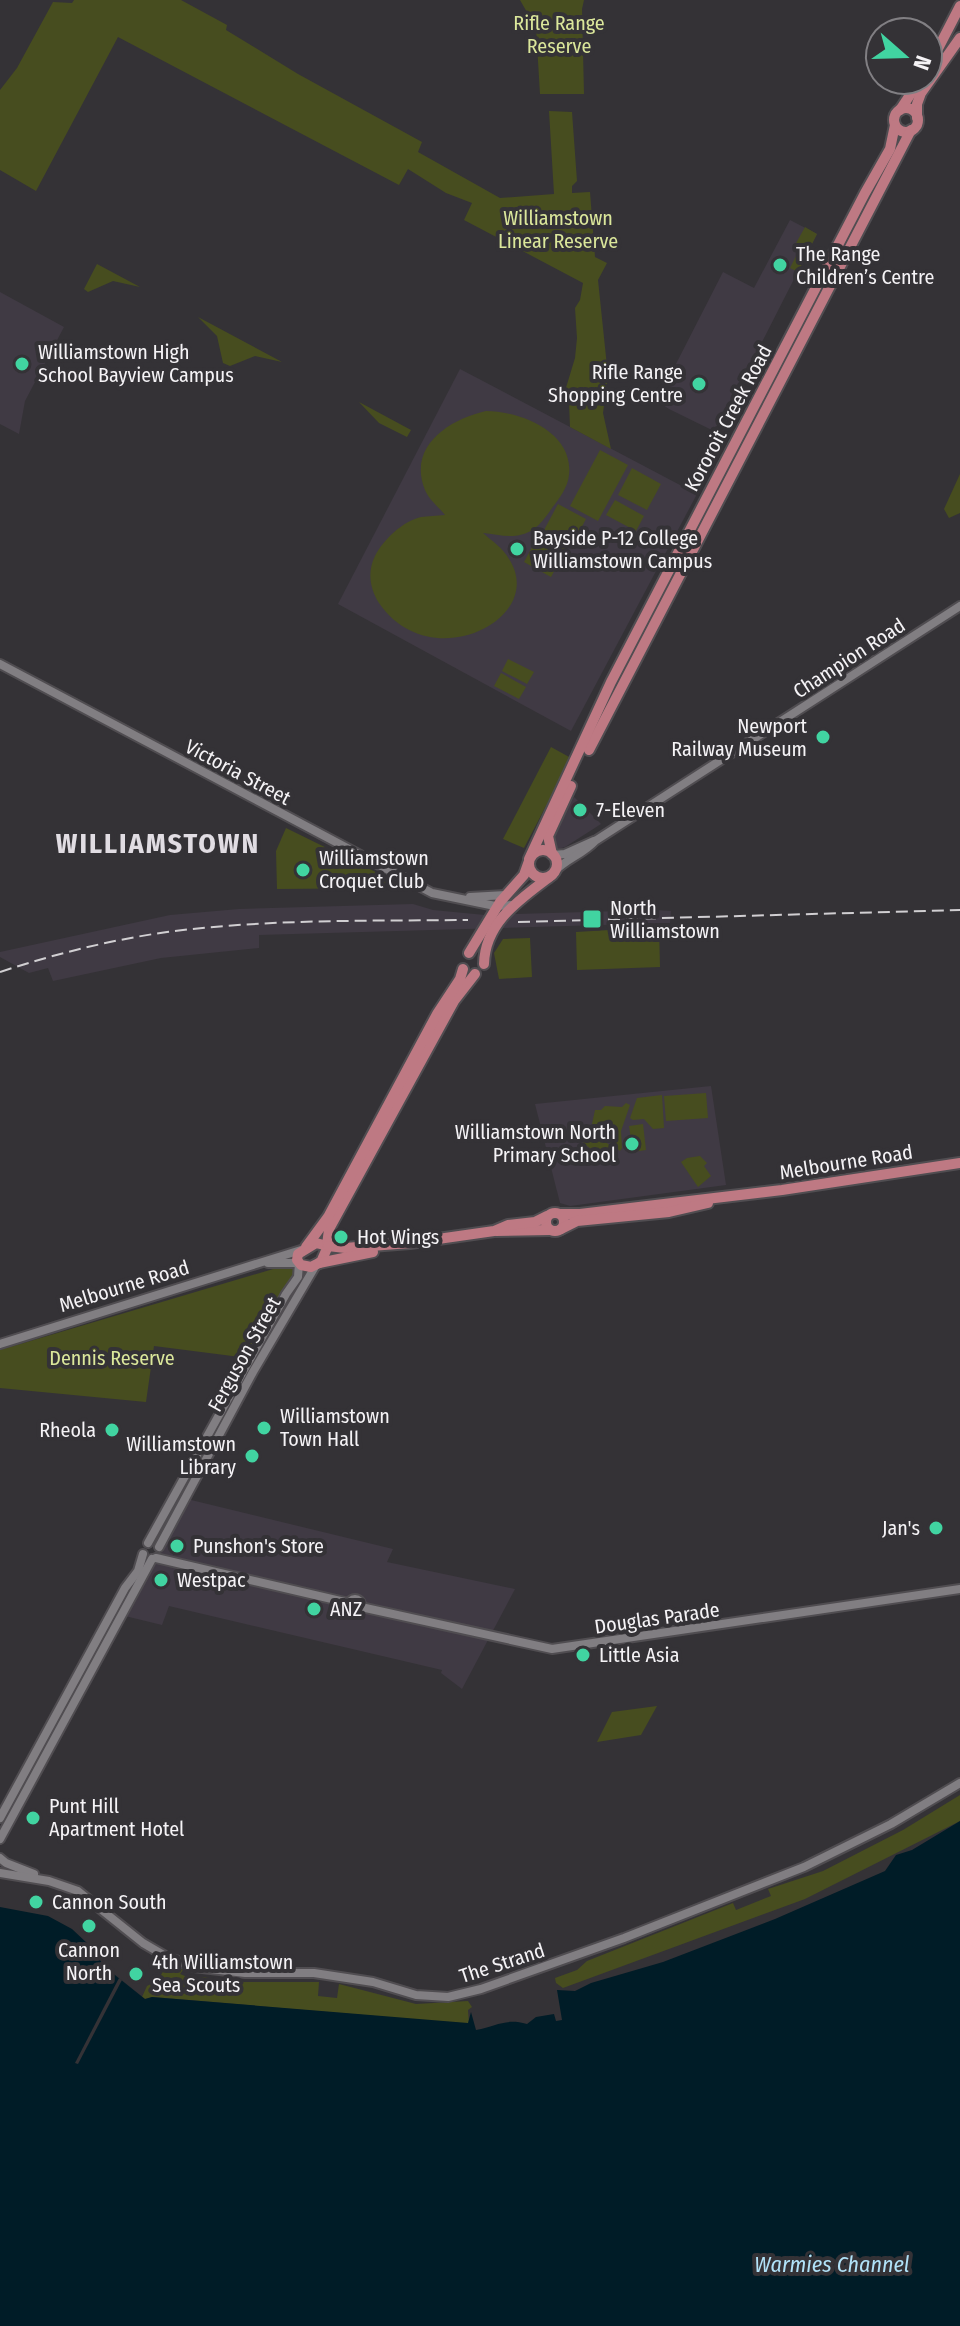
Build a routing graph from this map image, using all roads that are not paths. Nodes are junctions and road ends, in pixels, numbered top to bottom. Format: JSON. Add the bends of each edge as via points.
{"nodes":[{"id":1,"x":960,"y":6,"type":"edge"},
{"id":2,"x":944,"y":37,"type":"edge"},
{"id":3,"x":960,"y":38,"type":"edge"},
{"id":4,"x":909,"y":96,"type":"edge"},
{"id":5,"x":900,"y":110,"type":"junction"},
{"id":6,"x":917,"y":118,"type":"junction"},
{"id":7,"x":895,"y":125,"type":"junction"},
{"id":8,"x":911,"y":130,"type":"junction"},
{"id":9,"x":774,"y":394,"type":"junction"},
{"id":10,"x":757,"y":400,"type":"junction"},
{"id":11,"x":960,"y":606,"type":"edge"},
{"id":12,"x":0,"y":664,"type":"edge"},
{"id":13,"x":612,"y":692,"type":"junction"},
{"id":14,"x":595,"y":841,"type":"junction"},
{"id":15,"x":553,"y":854,"type":"junction"},
{"id":16,"x":529,"y":860,"type":"junction"},
{"id":17,"x":553,"y":874,"type":"junction"},
{"id":18,"x":506,"y":895,"type":"junction"},
{"id":19,"x":465,"y":898,"type":"junction"},
{"id":20,"x":513,"y":905,"type":"junction"},
{"id":21,"x":498,"y":906,"type":"junction"},
{"id":22,"x":469,"y":953,"type":"junction"},
{"id":23,"x":484,"y":964,"type":"junction"},
{"id":24,"x":463,"y":969,"type":"junction"},
{"id":25,"x":475,"y":974,"type":"junction"},
{"id":26,"x":392,"y":1107,"type":"junction"},
{"id":27,"x":960,"y":1163,"type":"edge"},
{"id":28,"x":668,"y":1207,"type":"junction"},
{"id":29,"x":561,"y":1214,"type":"junction"},
{"id":30,"x":547,"y":1216,"type":"junction"},
{"id":31,"x":556,"y":1229,"type":"junction"},
{"id":32,"x":494,"y":1231,"type":"junction"},
{"id":33,"x":410,"y":1243,"type":"junction"},
{"id":34,"x":328,"y":1245,"type":"junction"},
{"id":35,"x":304,"y":1248,"type":"junction"},
{"id":36,"x":299,"y":1263,"type":"junction"},
{"id":37,"x":258,"y":1264,"type":"junction"},
{"id":38,"x":318,"y":1264,"type":"junction"},
{"id":39,"x":0,"y":1344,"type":"edge"},
{"id":40,"x":154,"y":1553,"type":"junction"},
{"id":41,"x":960,"y":1589,"type":"edge"},
{"id":42,"x":960,"y":1783,"type":"edge"},
{"id":43,"x":0,"y":1818,"type":"edge"},
{"id":44,"x":0,"y":1839,"type":"edge"},
{"id":45,"x":0,"y":1858,"type":"edge"},
{"id":46,"x":0,"y":1873,"type":"edge"},
{"id":47,"x":49,"y":1881,"type":"junction"}],
"edges":[{"from":1,"to":2,"type":"main road"},
{"from":3,"to":6,"type":"main road","via":[[920,96]]},
{"from":4,"to":5,"type":"main road"},
{"from":5,"to":6,"type":"main road","via":[[912,110]]},
{"from":5,"to":7,"type":"main road"},
{"from":6,"to":8,"type":"main road"},
{"from":7,"to":8,"type":"main road"},
{"from":7,"to":10,"type":"main road","name":"Kororoit Creek Road","via":[[890,149]]},
{"from":8,"to":9,"type":"main road","name":"Kororoit Creek Road"},
{"from":9,"to":10,"type":"main road"},
{"from":9,"to":13,"type":"main road","name":"Kororoit Creek Road"},
{"from":10,"to":13,"type":"main road","name":"Kororoit Creek Road"},
{"from":11,"to":14,"type":"street","name":"Champion Road"},
{"from":12,"to":19,"type":"street","name":"Victoria Street","via":[[430,892]]},
{"from":13,"to":15,"type":"main road","name":"Kororoit Creek Road","via":[[549,833]]},
{"from":13,"to":16,"type":"main road","name":"Kororoit Creek Road"},
{"from":14,"to":15,"type":"street","name":"Champion Road"},
{"from":14,"to":17,"type":"street","name":"Champion Road"},
{"from":15,"to":16,"type":"main road","via":[[538,851]]},
{"from":15,"to":17,"type":"main road"},
{"from":16,"to":17,"type":"main road","via":[[537,877]]},
{"from":16,"to":18,"type":"main road","via":[[524,875]]},
{"from":17,"to":20,"type":"main road"},
{"from":18,"to":19,"type":"street","name":"Victoria Street"},
{"from":18,"to":21,"type":"main road"},
{"from":19,"to":21,"type":"street","name":"Victoria Street"},
{"from":20,"to":21,"type":"street","name":"Victoria Street"},
{"from":20,"to":23,"type":"main road","via":[[487,943]]},
{"from":21,"to":22,"type":"main road"},
{"from":22,"to":23,"type":"main road","via":[[479,954]]},
{"from":22,"to":24,"type":"main road","via":[[462,960]]},
{"from":23,"to":25,"type":"main road"},
{"from":24,"to":25,"type":"main road"},
{"from":24,"to":26,"type":"main road"},
{"from":25,"to":26,"type":"main road"},
{"from":26,"to":34,"type":"main road","via":[[331,1226]]},
{"from":26,"to":35,"type":"main road"},
{"from":27,"to":28,"type":"main road","name":"Melbourne Road"},
{"from":28,"to":29,"type":"main road","name":"Melbourne Road"},
{"from":28,"to":31,"type":"main road","name":"Melbourne Road"},
{"from":29,"to":30,"type":"main road"},
{"from":29,"to":31,"type":"main road","via":[[564,1221]]},
{"from":30,"to":31,"type":"main road","via":[[546,1223]]},
{"from":30,"to":32,"type":"main road","name":"Melbourne Road"},
{"from":31,"to":32,"type":"main road","name":"Melbourne Road"},
{"from":32,"to":33,"type":"main road","name":"Melbourne Road"},
{"from":33,"to":34,"type":"main road","name":"Melbourne Road"},
{"from":33,"to":38,"type":"main road","name":"Melbourne Road"},
{"from":34,"to":35,"type":"main road","name":"Melbourne Road"},
{"from":34,"to":38,"type":"main road"},
{"from":35,"to":36,"type":"main road","via":[[297,1256]]},
{"from":35,"to":37,"type":"street","name":"Melbourne Road"},
{"from":36,"to":37,"type":"street","name":"Melbourne Road"},
{"from":36,"to":38,"type":"main road","name":"Melbourne Road"},
{"from":36,"to":40,"type":"street","name":"Ferguson Street","via":[[298,1277],[144,1548]]},
{"from":37,"to":39,"type":"street","name":"Melbourne Road"},
{"from":38,"to":40,"type":"street","name":"Ferguson Street"},
{"from":40,"to":41,"type":"street","name":"Douglas Parade","via":[[349,1603],[356,1599],[361,1607],[556,1649]]},
{"from":40,"to":43,"type":"street","name":"Ferguson Street","via":[[117,1601]]},
{"from":40,"to":44,"type":"street","name":"Ferguson Street"},
{"from":42,"to":47,"type":"street","name":"The Strand","via":[[804,1867],[624,1938],[448,1997],[326,1975],[194,1967],[139,1940],[88,1896]]},
{"from":45,"to":47,"type":"street","name":"The Strand"},
{"from":46,"to":47,"type":"street","name":"The Strand"}]}
